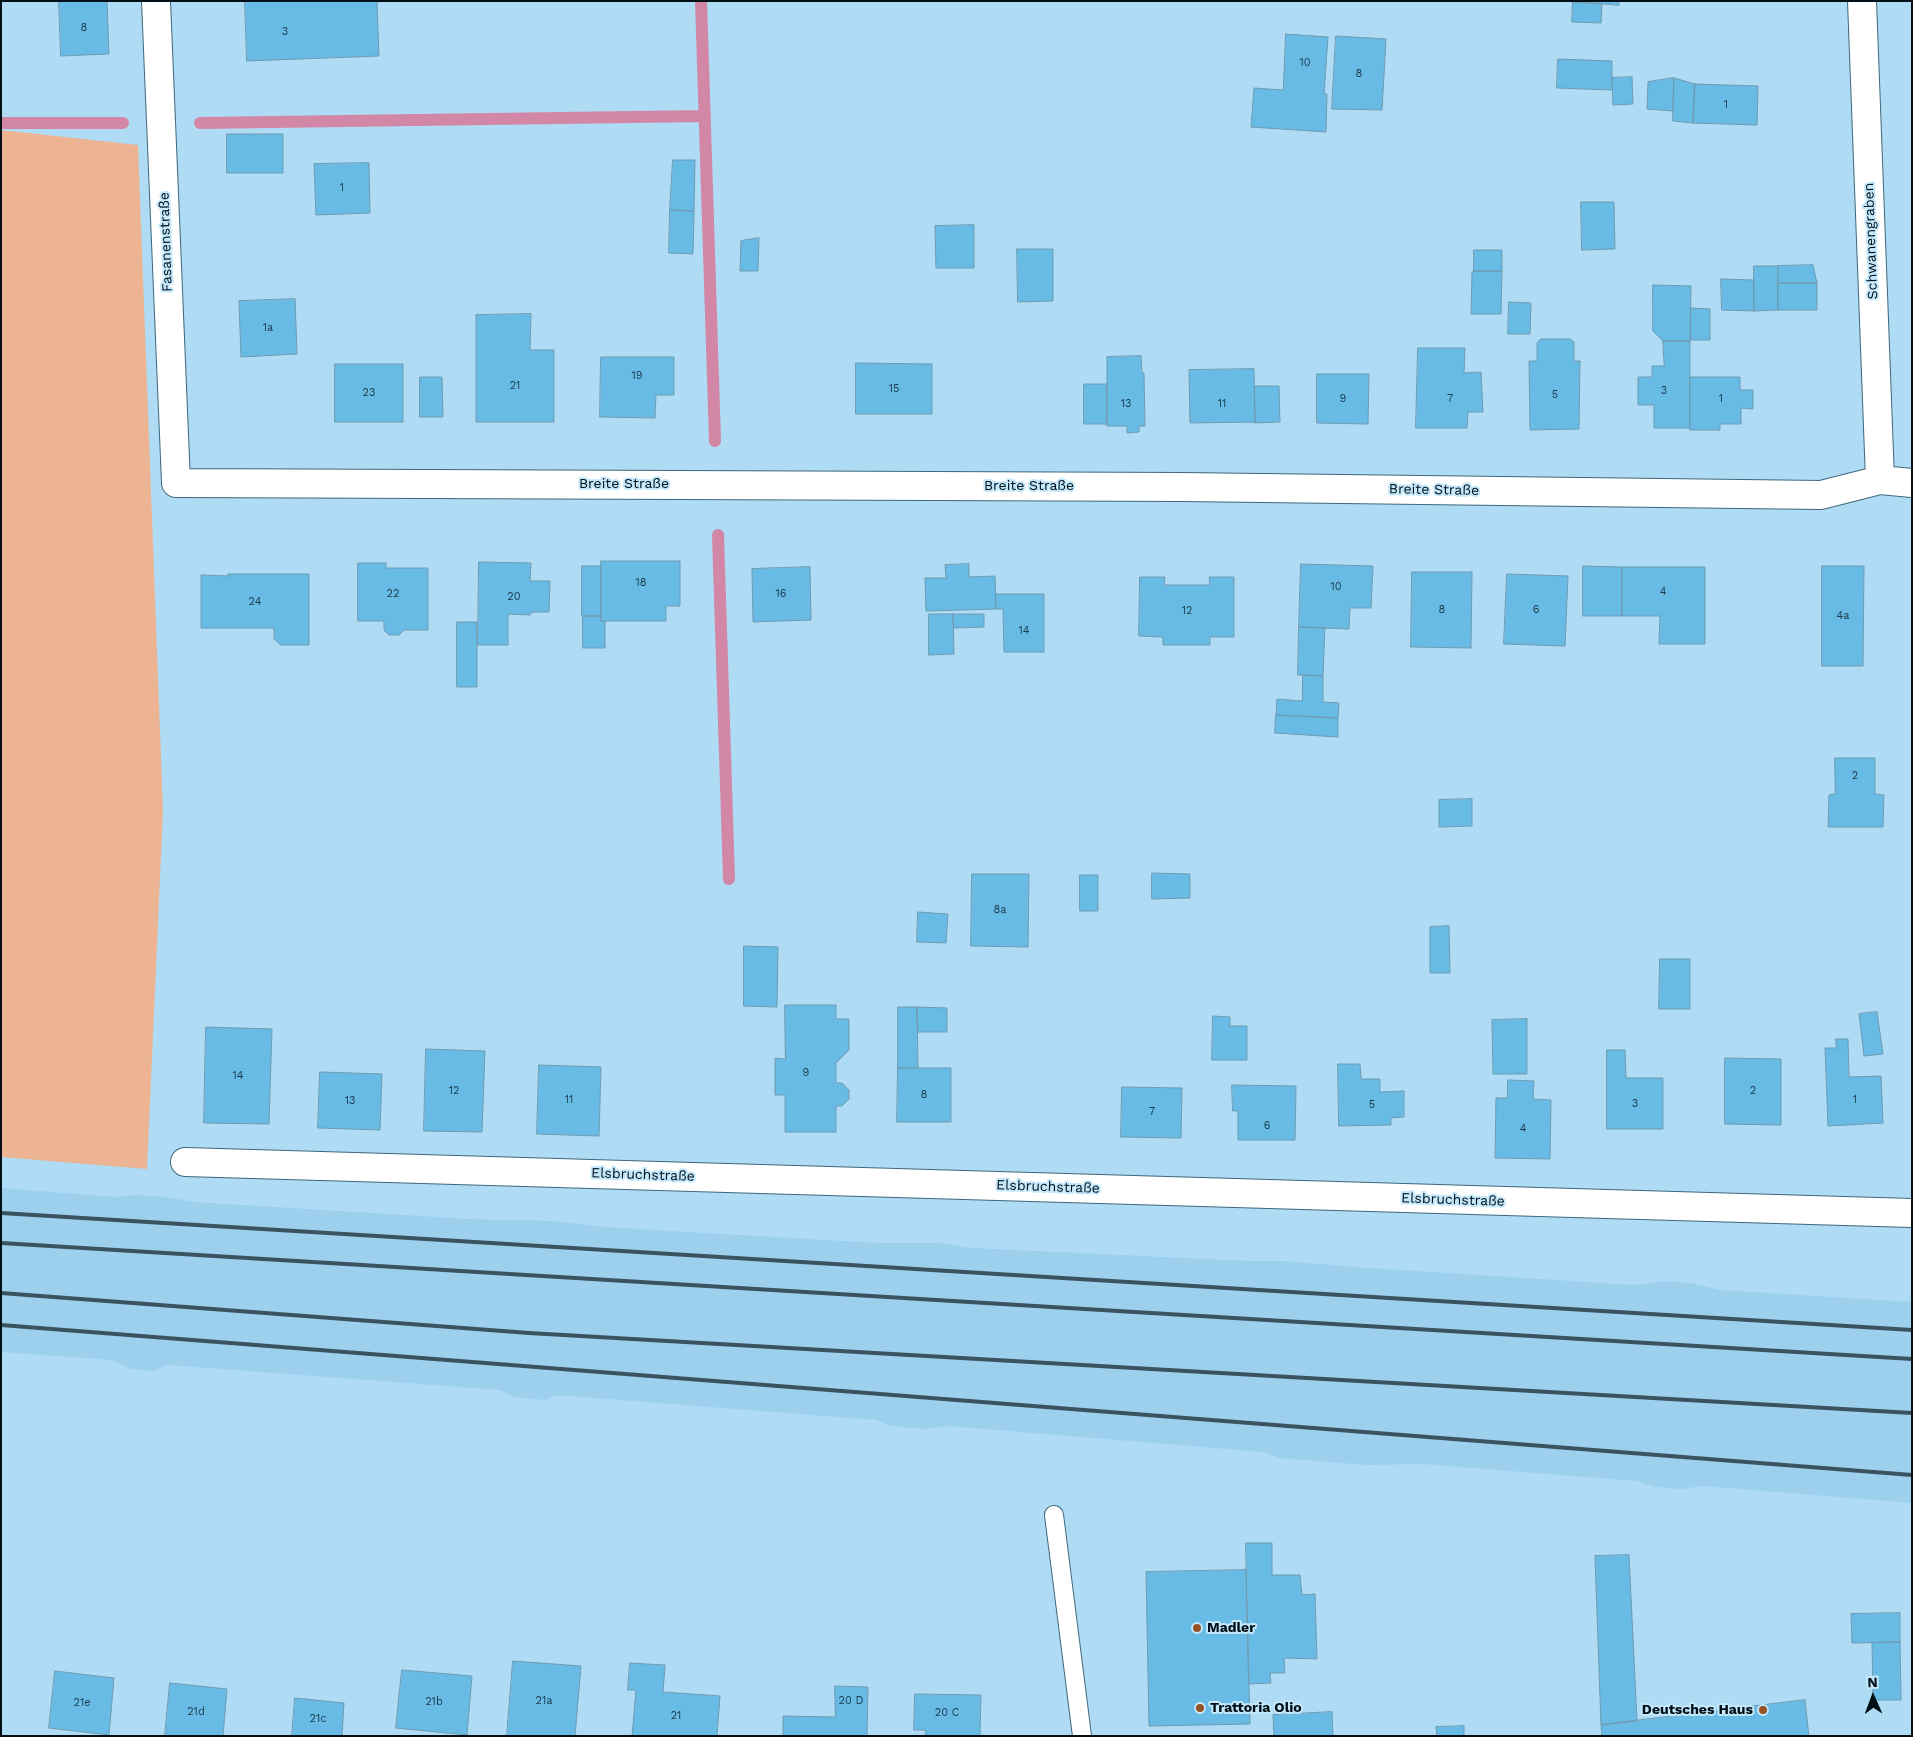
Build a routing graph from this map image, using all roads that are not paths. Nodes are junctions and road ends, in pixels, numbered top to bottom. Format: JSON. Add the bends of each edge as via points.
{"nodes":[{"id":1,"x":156,"y":1,"type":"edge"},
{"id":2,"x":1862,"y":1,"type":"edge"},
{"id":3,"x":1880,"y":480,"type":"junction"},
{"id":4,"x":176,"y":483,"type":"joint"},
{"id":5,"x":1912,"y":483,"type":"edge"},
{"id":6,"x":184,"y":1162,"type":"dead end"},
{"id":7,"x":1912,"y":1213,"type":"edge"},
{"id":8,"x":1054,"y":1514,"type":"dead end"},
{"id":9,"x":1082,"y":1736,"type":"edge"}],
"edges":[{"from":1,"to":4,"type":"street","name":"Fasanenstraße"},
{"from":2,"to":3,"type":"street","name":"Schwanengraben"},
{"from":3,"to":4,"type":"street","name":"Breite Straße","via":[[1821,495],[1182,487]]},
{"from":3,"to":5,"type":"street","name":"Breite Straße"},
{"from":6,"to":7,"type":"street","name":"Elsbruchstraße"},
{"from":8,"to":9,"type":"lane"}]}
